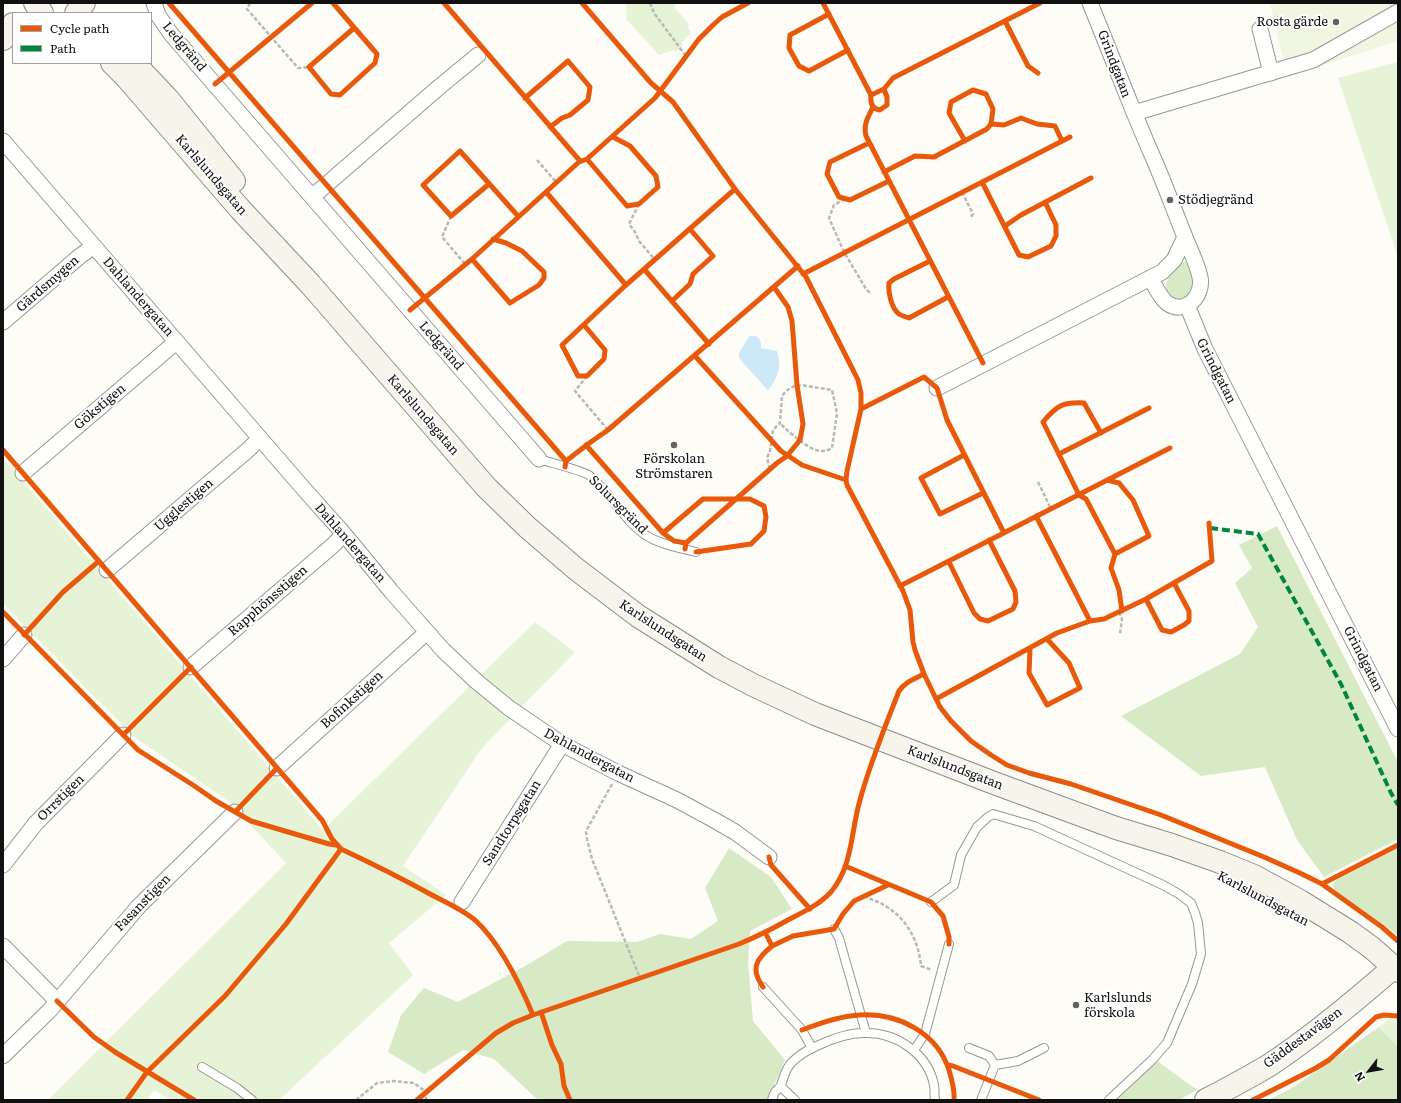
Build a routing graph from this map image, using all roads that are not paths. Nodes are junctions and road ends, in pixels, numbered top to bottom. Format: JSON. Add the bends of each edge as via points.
{"nodes":[{"id":1,"x":24,"y":3,"type":"edge"},
{"id":2,"x":35,"y":3,"type":"edge"},
{"id":3,"x":84,"y":3,"type":"edge"},
{"id":4,"x":154,"y":3,"type":"edge"},
{"id":5,"x":1090,"y":3,"type":"edge"},
{"id":6,"x":19,"y":12,"type":"edge"},
{"id":7,"x":41,"y":12,"type":"edge"},
{"id":8,"x":77,"y":12,"type":"edge"},
{"id":9,"x":89,"y":12,"type":"edge"},
{"id":10,"x":1398,"y":12,"type":"edge"},
{"id":11,"x":1260,"y":29,"type":"dead end"},
{"id":12,"x":478,"y":55,"type":"dead end"},
{"id":13,"x":113,"y":64,"type":"edge"},
{"id":14,"x":135,"y":64,"type":"edge"},
{"id":15,"x":1271,"y":73,"type":"junction"},
{"id":16,"x":1134,"y":114,"type":"junction"},
{"id":17,"x":5,"y":148,"type":"edge"},
{"id":18,"x":312,"y":197,"type":"junction"},
{"id":19,"x":1185,"y":237,"type":"junction"},
{"id":20,"x":94,"y":246,"type":"junction"},
{"id":21,"x":1150,"y":278,"type":"junction"},
{"id":22,"x":311,"y":285,"type":"junction"},
{"id":23,"x":1187,"y":306,"type":"junction"},
{"id":24,"x":3,"y":322,"type":"edge"},
{"id":25,"x":176,"y":342,"type":"junction"},
{"id":26,"x":936,"y":388,"type":"dead end"},
{"id":27,"x":260,"y":438,"type":"junction"},
{"id":28,"x":539,"y":459,"type":"joint"},
{"id":29,"x":23,"y":472,"type":"dead end"},
{"id":30,"x":344,"y":534,"type":"junction"},
{"id":31,"x":696,"y":552,"type":"dead end"},
{"id":32,"x":107,"y":570,"type":"dead end"},
{"id":33,"x":427,"y":632,"type":"junction"},
{"id":34,"x":24,"y":634,"type":"dead end"},
{"id":35,"x":3,"y":659,"type":"edge"},
{"id":36,"x":191,"y":667,"type":"dead end"},
{"id":37,"x":1398,"y":729,"type":"edge"},
{"id":38,"x":123,"y":735,"type":"dead end"},
{"id":39,"x":562,"y":744,"type":"junction"},
{"id":40,"x":278,"y":768,"type":"dead end"},
{"id":41,"x":235,"y":812,"type":"dead end"},
{"id":42,"x":769,"y":857,"type":"dead end"},
{"id":43,"x":3,"y":864,"type":"edge"},
{"id":44,"x":462,"y":902,"type":"dead end"},
{"id":45,"x":931,"y":902,"type":"dead end"},
{"id":46,"x":834,"y":929,"type":"dead end"},
{"id":47,"x":949,"y":944,"type":"dead end"},
{"id":48,"x":3,"y":946,"type":"edge"},
{"id":49,"x":1395,"y":974,"type":"edge"},
{"id":50,"x":763,"y":987,"type":"dead end"},
{"id":51,"x":57,"y":1000,"type":"junction"},
{"id":52,"x":866,"y":1033,"type":"junction"},
{"id":53,"x":812,"y":1048,"type":"junction"},
{"id":54,"x":969,"y":1048,"type":"dead end"},
{"id":55,"x":1044,"y":1048,"type":"dead end"},
{"id":56,"x":914,"y":1050,"type":"junction"},
{"id":57,"x":3,"y":1056,"type":"edge"},
{"id":58,"x":995,"y":1065,"type":"junction"},
{"id":59,"x":202,"y":1067,"type":"dead end"},
{"id":60,"x":781,"y":1087,"type":"junction"},
{"id":61,"x":252,"y":1100,"type":"edge"},
{"id":62,"x":772,"y":1100,"type":"edge"},
{"id":63,"x":795,"y":1100,"type":"edge"},
{"id":64,"x":935,"y":1100,"type":"edge"},
{"id":65,"x":981,"y":1100,"type":"edge"},
{"id":66,"x":1109,"y":1100,"type":"edge"},
{"id":67,"x":1206,"y":1100,"type":"edge"}],
"edges":[{"from":1,"to":6,"type":"main road"},
{"from":2,"to":7,"type":"main road"},
{"from":3,"to":8,"type":"main road"},
{"from":3,"to":9,"type":"main road"},
{"from":4,"to":18,"type":"street","name":"Ledgränd","via":[[158,15],[171,34]]},
{"from":5,"to":16,"type":"street","name":"Grindgatan"},
{"from":10,"to":15,"type":"street","via":[[1313,60]]},
{"from":11,"to":15,"type":"street"},
{"from":12,"to":18,"type":"street"},
{"from":13,"to":22,"type":"main road","name":"Karlslundsgatan"},
{"from":14,"to":22,"type":"main road","name":"Karlslundsgatan","via":[[192,126]]},
{"from":15,"to":16,"type":"street"},
{"from":16,"to":19,"type":"street","name":"Grindgatan"},
{"from":17,"to":20,"type":"street","name":"Dahlandergatan"},
{"from":18,"to":28,"type":"street","name":"Ledgränd"},
{"from":19,"to":21,"type":"street","via":[[1169,265]]},
{"from":19,"to":23,"type":"street","name":"Grindgatan","via":[[1200,278],[1201,289],[1196,300]]},
{"from":20,"to":24,"type":"street","name":"Gärdsmygen"},
{"from":20,"to":25,"type":"street","name":"Dahlandergatan"},
{"from":21,"to":23,"type":"street","via":[[1166,302],[1172,306]]},
{"from":21,"to":26,"type":"street"},
{"from":22,"to":49,"type":"main road","name":"Karlslundsgatan","via":[[486,487],[527,527],[576,569],[676,641],[718,667],[788,702],[866,735],[1116,828],[1197,865],[1300,917],[1356,954]]},
{"from":23,"to":37,"type":"street","name":"Grindgatan","via":[[1205,349]]},
{"from":25,"to":27,"type":"street","name":"Dahlandergatan"},
{"from":25,"to":29,"type":"street","name":"Gökstigen"},
{"from":27,"to":30,"type":"street","name":"Dahlandergatan"},
{"from":27,"to":32,"type":"street","name":"Ugglestigen"},
{"from":28,"to":31,"type":"lane","name":"Solursgränd","via":[[589,475],[640,531],[661,542]]},
{"from":30,"to":33,"type":"street","name":"Dahlandergatan"},
{"from":30,"to":36,"type":"street","name":"Rapphönsstigen"},
{"from":33,"to":39,"type":"street","name":"Dahlandergatan","via":[[476,682],[521,717]]},
{"from":33,"to":40,"type":"street","name":"Bofinkstigen"},
{"from":34,"to":35,"type":"street"},
{"from":38,"to":43,"type":"street","name":"Orrstigen","via":[[36,823]]},
{"from":39,"to":42,"type":"street","name":"Dahlandergatan","via":[[714,820]]},
{"from":39,"to":44,"type":"street","name":"Sandtorpsgatan"},
{"from":41,"to":51,"type":"street","name":"Fasanstigen","via":[[139,906]]},
{"from":45,"to":66,"type":"lane","via":[[954,885],[961,855],[977,827],[993,814],[1034,826],[1168,888],[1191,903],[1198,923],[1201,954],[1198,969],[1181,1012],[1167,1043]]},
{"from":46,"to":52,"type":"lane","via":[[839,938]]},
{"from":47,"to":56,"type":"lane","via":[[925,1034]]},
{"from":48,"to":51,"type":"street"},
{"from":49,"to":67,"type":"main road","name":"Gäddestavägen","via":[[1289,1052]]},
{"from":50,"to":53,"type":"lane","via":[[795,1021]]},
{"from":51,"to":57,"type":"street","name":"Fasanstigen"},
{"from":52,"to":53,"type":"lane","via":[[848,1035]]},
{"from":52,"to":56,"type":"lane","via":[[886,1036]]},
{"from":53,"to":60,"type":"lane","via":[[791,1063]]},
{"from":54,"to":58,"type":"lane","via":[[989,1056]]},
{"from":55,"to":58,"type":"lane","via":[[1018,1061]]},
{"from":56,"to":64,"type":"lane","via":[[930,1070]]},
{"from":58,"to":65,"type":"lane"},
{"from":59,"to":61,"type":"lane","via":[[238,1088]]},
{"from":60,"to":62,"type":"lane","via":[[776,1090]]},
{"from":60,"to":63,"type":"lane"}]}
